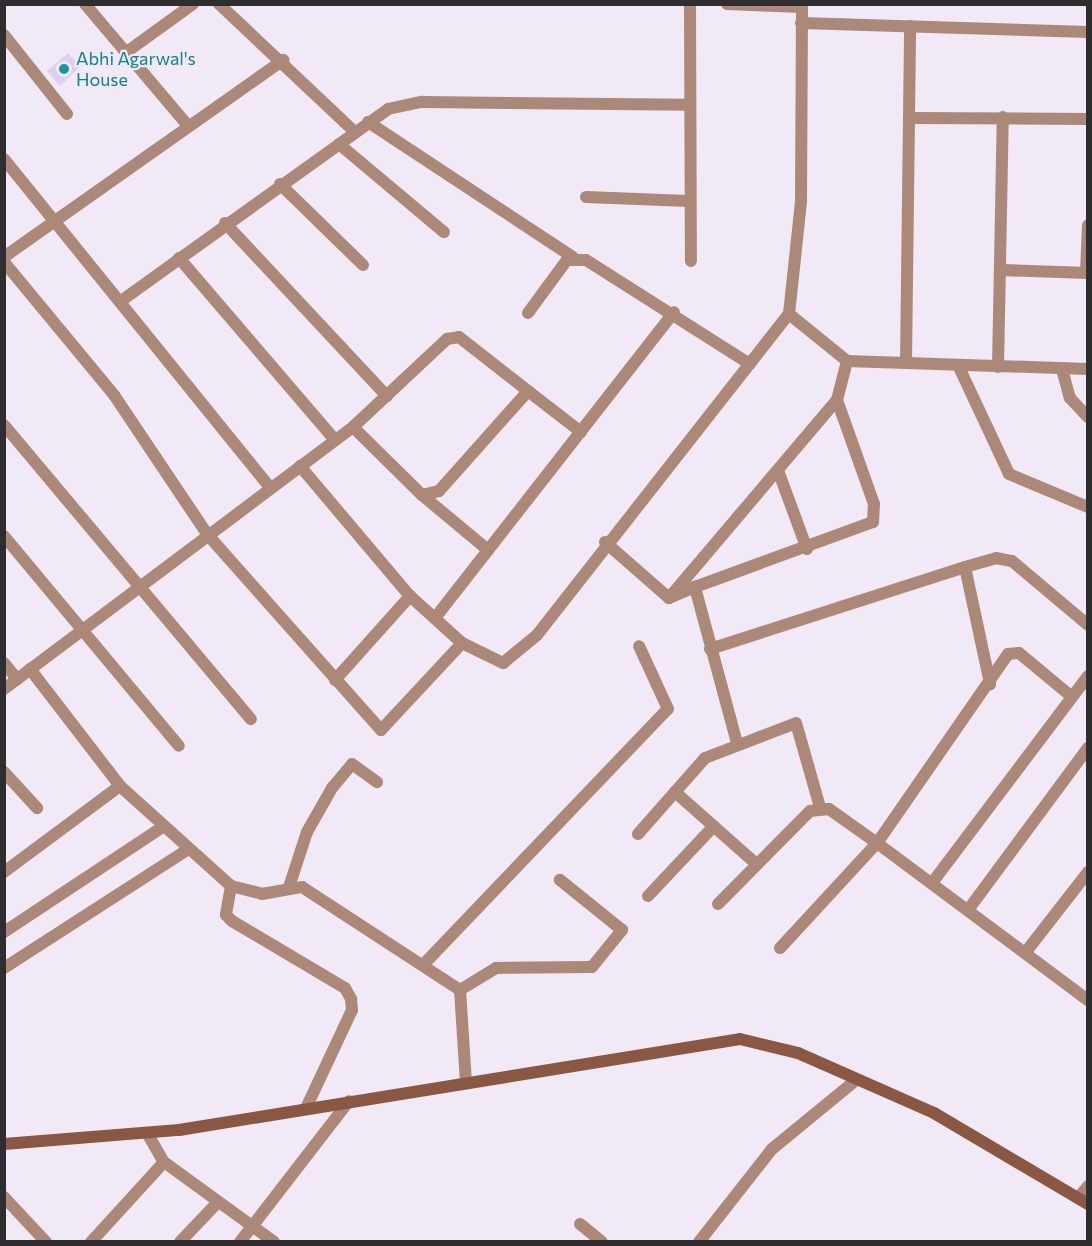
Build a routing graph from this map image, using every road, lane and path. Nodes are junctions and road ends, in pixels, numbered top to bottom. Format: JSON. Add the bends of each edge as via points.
{"nodes":[{"id":1,"x":85,"y":4,"type":"edge"},
{"id":2,"x":193,"y":4,"type":"edge"},
{"id":3,"x":219,"y":4,"type":"edge"},
{"id":4,"x":690,"y":4,"type":"edge"},
{"id":5,"x":727,"y":4,"type":"edge"},
{"id":6,"x":802,"y":6,"type":"edge"},
{"id":7,"x":801,"y":22,"type":"junction"},
{"id":8,"x":910,"y":26,"type":"junction"},
{"id":9,"x":1088,"y":32,"type":"edge"},
{"id":10,"x":4,"y":35,"type":"edge"},
{"id":11,"x":128,"y":51,"type":"junction"},
{"id":12,"x":284,"y":60,"type":"junction"},
{"id":13,"x":688,"y":105,"type":"junction"},
{"id":14,"x":67,"y":114,"type":"dead end"},
{"id":15,"x":1003,"y":117,"type":"junction"},
{"id":16,"x":910,"y":118,"type":"junction"},
{"id":17,"x":1088,"y":119,"type":"edge"},
{"id":18,"x":368,"y":122,"type":"junction"},
{"id":19,"x":188,"y":126,"type":"junction"},
{"id":20,"x":355,"y":132,"type":"junction"},
{"id":21,"x":339,"y":144,"type":"junction"},
{"id":22,"x":4,"y":159,"type":"edge"},
{"id":23,"x":280,"y":184,"type":"junction"},
{"id":24,"x":586,"y":196,"type":"dead end"},
{"id":25,"x":688,"y":201,"type":"junction"},
{"id":26,"x":54,"y":223,"type":"junction"},
{"id":27,"x":225,"y":223,"type":"junction"},
{"id":28,"x":1088,"y":225,"type":"edge"},
{"id":29,"x":444,"y":232,"type":"dead end"},
{"id":30,"x":4,"y":257,"type":"edge"},
{"id":31,"x":573,"y":257,"type":"junction"},
{"id":32,"x":179,"y":258,"type":"junction"},
{"id":33,"x":691,"y":261,"type":"dead end"},
{"id":34,"x":4,"y":262,"type":"edge"},
{"id":35,"x":363,"y":265,"type":"dead end"},
{"id":36,"x":1000,"y":270,"type":"junction"},
{"id":37,"x":1087,"y":273,"type":"edge"},
{"id":38,"x":121,"y":301,"type":"junction"},
{"id":39,"x":674,"y":312,"type":"junction"},
{"id":40,"x":528,"y":313,"type":"dead end"},
{"id":41,"x":789,"y":314,"type":"junction"},
{"id":42,"x":847,"y":361,"type":"junction"},
{"id":43,"x":906,"y":363,"type":"junction"},
{"id":44,"x":750,"y":364,"type":"junction"},
{"id":45,"x":958,"y":365,"type":"junction"},
{"id":46,"x":998,"y":367,"type":"junction"},
{"id":47,"x":1062,"y":369,"type":"junction"},
{"id":48,"x":1088,"y":369,"type":"edge"},
{"id":49,"x":528,"y":391,"type":"junction"},
{"id":50,"x":387,"y":396,"type":"junction"},
{"id":51,"x":837,"y":400,"type":"junction"},
{"id":52,"x":1088,"y":417,"type":"edge"},
{"id":53,"x":4,"y":425,"type":"edge"},
{"id":54,"x":352,"y":427,"type":"junction"},
{"id":55,"x":582,"y":432,"type":"junction"},
{"id":56,"x":335,"y":440,"type":"junction"},
{"id":57,"x":300,"y":466,"type":"junction"},
{"id":58,"x":779,"y":473,"type":"junction"},
{"id":59,"x":270,"y":488,"type":"junction"},
{"id":60,"x":422,"y":495,"type":"junction"},
{"id":61,"x":1088,"y":507,"type":"edge"},
{"id":62,"x":207,"y":534,"type":"junction"},
{"id":63,"x":4,"y":536,"type":"edge"},
{"id":64,"x":605,"y":542,"type":"junction"},
{"id":65,"x":807,"y":549,"type":"junction"},
{"id":66,"x":488,"y":550,"type":"junction"},
{"id":67,"x":965,"y":567,"type":"junction"},
{"id":68,"x":136,"y":586,"type":"junction"},
{"id":69,"x":695,"y":586,"type":"junction"},
{"id":70,"x":410,"y":596,"type":"junction"},
{"id":71,"x":669,"y":598,"type":"junction"},
{"id":72,"x":435,"y":618,"type":"junction"},
{"id":73,"x":1088,"y":625,"type":"edge"},
{"id":74,"x":79,"y":631,"type":"junction"},
{"id":75,"x":462,"y":643,"type":"junction"},
{"id":76,"x":639,"y":646,"type":"dead end"},
{"id":77,"x":710,"y":649,"type":"junction"},
{"id":78,"x":4,"y":663,"type":"edge"},
{"id":79,"x":30,"y":669,"type":"junction"},
{"id":80,"x":1088,"y":676,"type":"edge"},
{"id":81,"x":17,"y":679,"type":"junction"},
{"id":82,"x":335,"y":680,"type":"junction"},
{"id":83,"x":990,"y":684,"type":"junction"},
{"id":84,"x":4,"y":689,"type":"edge"},
{"id":85,"x":1072,"y":697,"type":"junction"},
{"id":86,"x":251,"y":719,"type":"dead end"},
{"id":87,"x":737,"y":743,"type":"junction"},
{"id":88,"x":179,"y":746,"type":"dead end"},
{"id":89,"x":1088,"y":748,"type":"edge"},
{"id":90,"x":4,"y":771,"type":"edge"},
{"id":91,"x":376,"y":782,"type":"dead end"},
{"id":92,"x":120,"y":786,"type":"junction"},
{"id":93,"x":675,"y":792,"type":"junction"},
{"id":94,"x":820,"y":807,"type":"junction"},
{"id":95,"x":37,"y":808,"type":"dead end"},
{"id":96,"x":164,"y":826,"type":"junction"},
{"id":97,"x":714,"y":826,"type":"junction"},
{"id":98,"x":638,"y":834,"type":"dead end"},
{"id":99,"x":877,"y":843,"type":"junction"},
{"id":100,"x":189,"y":849,"type":"junction"},
{"id":101,"x":754,"y":862,"type":"junction"},
{"id":102,"x":1088,"y":872,"type":"edge"},
{"id":103,"x":4,"y":873,"type":"edge"},
{"id":104,"x":560,"y":880,"type":"dead end"},
{"id":105,"x":932,"y":884,"type":"junction"},
{"id":106,"x":231,"y":886,"type":"junction"},
{"id":107,"x":289,"y":887,"type":"junction"},
{"id":108,"x":648,"y":896,"type":"dead end"},
{"id":109,"x":718,"y":904,"type":"dead end"},
{"id":110,"x":968,"y":910,"type":"junction"},
{"id":111,"x":4,"y":932,"type":"edge"},
{"id":112,"x":780,"y":948,"type":"dead end"},
{"id":113,"x":1025,"y":953,"type":"junction"},
{"id":114,"x":423,"y":965,"type":"junction"},
{"id":115,"x":4,"y":968,"type":"edge"},
{"id":116,"x":460,"y":990,"type":"junction"},
{"id":117,"x":1088,"y":1000,"type":"edge"},
{"id":118,"x":856,"y":1080,"type":"junction"},
{"id":119,"x":466,"y":1083,"type":"junction"},
{"id":120,"x":349,"y":1101,"type":"junction"},
{"id":121,"x":306,"y":1108,"type":"junction"},
{"id":122,"x":147,"y":1133,"type":"junction"},
{"id":123,"x":4,"y":1144,"type":"edge"},
{"id":124,"x":164,"y":1162,"type":"junction"},
{"id":125,"x":1088,"y":1186,"type":"edge"},
{"id":126,"x":4,"y":1197,"type":"edge"},
{"id":127,"x":1083,"y":1201,"type":"edge"},
{"id":128,"x":217,"y":1203,"type":"junction"},
{"id":129,"x":580,"y":1224,"type":"dead end"},
{"id":130,"x":250,"y":1228,"type":"junction"},
{"id":131,"x":46,"y":1242,"type":"edge"},
{"id":132,"x":90,"y":1242,"type":"edge"},
{"id":133,"x":180,"y":1242,"type":"edge"},
{"id":134,"x":240,"y":1242,"type":"edge"},
{"id":135,"x":274,"y":1242,"type":"edge"},
{"id":136,"x":602,"y":1242,"type":"edge"},
{"id":137,"x":699,"y":1242,"type":"edge"}],
"edges":[{"from":1,"to":11,"type":"street"},
{"from":2,"to":11,"type":"street"},
{"from":3,"to":12,"type":"street"},
{"from":4,"to":13,"type":"street"},
{"from":5,"to":6,"type":"street"},
{"from":6,"to":7,"type":"street"},
{"from":7,"to":8,"type":"street"},
{"from":7,"to":41,"type":"street","via":[[801,201]]},
{"from":8,"to":9,"type":"street"},
{"from":8,"to":16,"type":"street"},
{"from":10,"to":14,"type":"street"},
{"from":11,"to":19,"type":"street"},
{"from":12,"to":19,"type":"street"},
{"from":12,"to":20,"type":"street"},
{"from":13,"to":18,"type":"street","via":[[422,102],[388,109]]},
{"from":13,"to":25,"type":"street"},
{"from":15,"to":16,"type":"street"},
{"from":15,"to":17,"type":"street"},
{"from":15,"to":36,"type":"street"},
{"from":16,"to":43,"type":"street"},
{"from":18,"to":20,"type":"street"},
{"from":18,"to":31,"type":"street"},
{"from":19,"to":26,"type":"street"},
{"from":20,"to":21,"type":"street"},
{"from":21,"to":23,"type":"street"},
{"from":21,"to":29,"type":"street"},
{"from":22,"to":26,"type":"street"},
{"from":23,"to":27,"type":"street"},
{"from":23,"to":35,"type":"street"},
{"from":24,"to":25,"type":"street"},
{"from":25,"to":33,"type":"street"},
{"from":26,"to":30,"type":"street"},
{"from":26,"to":38,"type":"street"},
{"from":27,"to":32,"type":"street"},
{"from":27,"to":50,"type":"street"},
{"from":28,"to":37,"type":"street"},
{"from":31,"to":39,"type":"street","via":[[594,264]]},
{"from":31,"to":40,"type":"street"},
{"from":32,"to":38,"type":"street"},
{"from":32,"to":56,"type":"street"},
{"from":34,"to":62,"type":"street","via":[[114,395]]},
{"from":36,"to":37,"type":"street"},
{"from":36,"to":46,"type":"street"},
{"from":38,"to":59,"type":"street"},
{"from":39,"to":44,"type":"street"},
{"from":39,"to":55,"type":"street"},
{"from":41,"to":42,"type":"street"},
{"from":41,"to":44,"type":"street"},
{"from":42,"to":43,"type":"street"},
{"from":42,"to":51,"type":"street"},
{"from":43,"to":45,"type":"street"},
{"from":44,"to":64,"type":"street"},
{"from":45,"to":46,"type":"street"},
{"from":45,"to":61,"type":"street","via":[[1009,474]]},
{"from":46,"to":47,"type":"street"},
{"from":47,"to":48,"type":"street"},
{"from":47,"to":52,"type":"street","via":[[1070,398]]},
{"from":49,"to":50,"type":"street","via":[[459,337],[447,339]]},
{"from":49,"to":55,"type":"street"},
{"from":49,"to":60,"type":"street","via":[[439,491]]},
{"from":50,"to":54,"type":"street"},
{"from":51,"to":58,"type":"street"},
{"from":51,"to":65,"type":"street","via":[[874,504],[873,522]]},
{"from":53,"to":68,"type":"street"},
{"from":54,"to":56,"type":"street"},
{"from":54,"to":60,"type":"street"},
{"from":55,"to":66,"type":"street"},
{"from":56,"to":57,"type":"street"},
{"from":57,"to":59,"type":"street"},
{"from":57,"to":70,"type":"street"},
{"from":58,"to":65,"type":"street"},
{"from":58,"to":71,"type":"street"},
{"from":59,"to":62,"type":"street"},
{"from":60,"to":66,"type":"street"},
{"from":62,"to":68,"type":"street"},
{"from":62,"to":82,"type":"street"},
{"from":63,"to":74,"type":"street"},
{"from":64,"to":71,"type":"street"},
{"from":64,"to":75,"type":"street","via":[[537,635],[503,663]]},
{"from":65,"to":69,"type":"street"},
{"from":66,"to":72,"type":"street"},
{"from":67,"to":73,"type":"street","via":[[996,558],[1012,561]]},
{"from":67,"to":77,"type":"street"},
{"from":67,"to":83,"type":"street"},
{"from":68,"to":74,"type":"street"},
{"from":68,"to":86,"type":"street"},
{"from":69,"to":71,"type":"street"},
{"from":69,"to":77,"type":"street"},
{"from":70,"to":72,"type":"street"},
{"from":70,"to":82,"type":"street"},
{"from":72,"to":75,"type":"street"},
{"from":74,"to":79,"type":"street"},
{"from":74,"to":88,"type":"street"},
{"from":75,"to":82,"type":"street","via":[[381,730]]},
{"from":76,"to":114,"type":"street","via":[[668,710]]},
{"from":77,"to":87,"type":"street"},
{"from":78,"to":81,"type":"street"},
{"from":79,"to":81,"type":"street"},
{"from":79,"to":92,"type":"street"},
{"from":80,"to":85,"type":"street"},
{"from":81,"to":84,"type":"street"},
{"from":83,"to":85,"type":"street","via":[[1008,654],[1019,653]]},
{"from":83,"to":99,"type":"street"},
{"from":85,"to":105,"type":"street"},
{"from":87,"to":93,"type":"street","via":[[705,758]]},
{"from":87,"to":94,"type":"street","via":[[796,723]]},
{"from":89,"to":110,"type":"street"},
{"from":90,"to":95,"type":"street"},
{"from":91,"to":107,"type":"street","via":[[352,764],[332,788],[307,832]]},
{"from":92,"to":96,"type":"street"},
{"from":92,"to":103,"type":"street"},
{"from":93,"to":97,"type":"street"},
{"from":93,"to":98,"type":"street"},
{"from":94,"to":99,"type":"street"},
{"from":94,"to":101,"type":"street","via":[[795,821]]},
{"from":96,"to":100,"type":"street"},
{"from":96,"to":111,"type":"street"},
{"from":97,"to":101,"type":"street"},
{"from":97,"to":108,"type":"street"},
{"from":99,"to":105,"type":"street"},
{"from":99,"to":112,"type":"street"},
{"from":100,"to":106,"type":"street"},
{"from":100,"to":115,"type":"street"},
{"from":101,"to":109,"type":"street"},
{"from":102,"to":113,"type":"street"},
{"from":104,"to":116,"type":"street","via":[[622,930],[592,967],[496,968]]},
{"from":105,"to":110,"type":"street"},
{"from":106,"to":107,"type":"street","via":[[262,894]]},
{"from":106,"to":121,"type":"street","via":[[226,915],[232,921],[345,988],[351,999],[352,1010]]},
{"from":107,"to":114,"type":"street","via":[[316,893]]},
{"from":110,"to":113,"type":"street"},
{"from":113,"to":117,"type":"street"},
{"from":114,"to":116,"type":"street"},
{"from":116,"to":119,"type":"street"},
{"from":118,"to":119,"type":"street","via":[[798,1053],[740,1039]]},
{"from":118,"to":127,"type":"street","via":[[934,1113]]},
{"from":118,"to":137,"type":"street","via":[[772,1149]]},
{"from":119,"to":120,"type":"street"},
{"from":120,"to":121,"type":"street"},
{"from":120,"to":130,"type":"street"},
{"from":121,"to":122,"type":"street"},
{"from":122,"to":123,"type":"street"},
{"from":122,"to":124,"type":"street"},
{"from":124,"to":128,"type":"street"},
{"from":124,"to":132,"type":"street"},
{"from":125,"to":127,"type":"street"},
{"from":126,"to":131,"type":"street"},
{"from":128,"to":130,"type":"street"},
{"from":128,"to":133,"type":"street"},
{"from":129,"to":136,"type":"street"},
{"from":130,"to":134,"type":"street"},
{"from":130,"to":135,"type":"street"}]}
